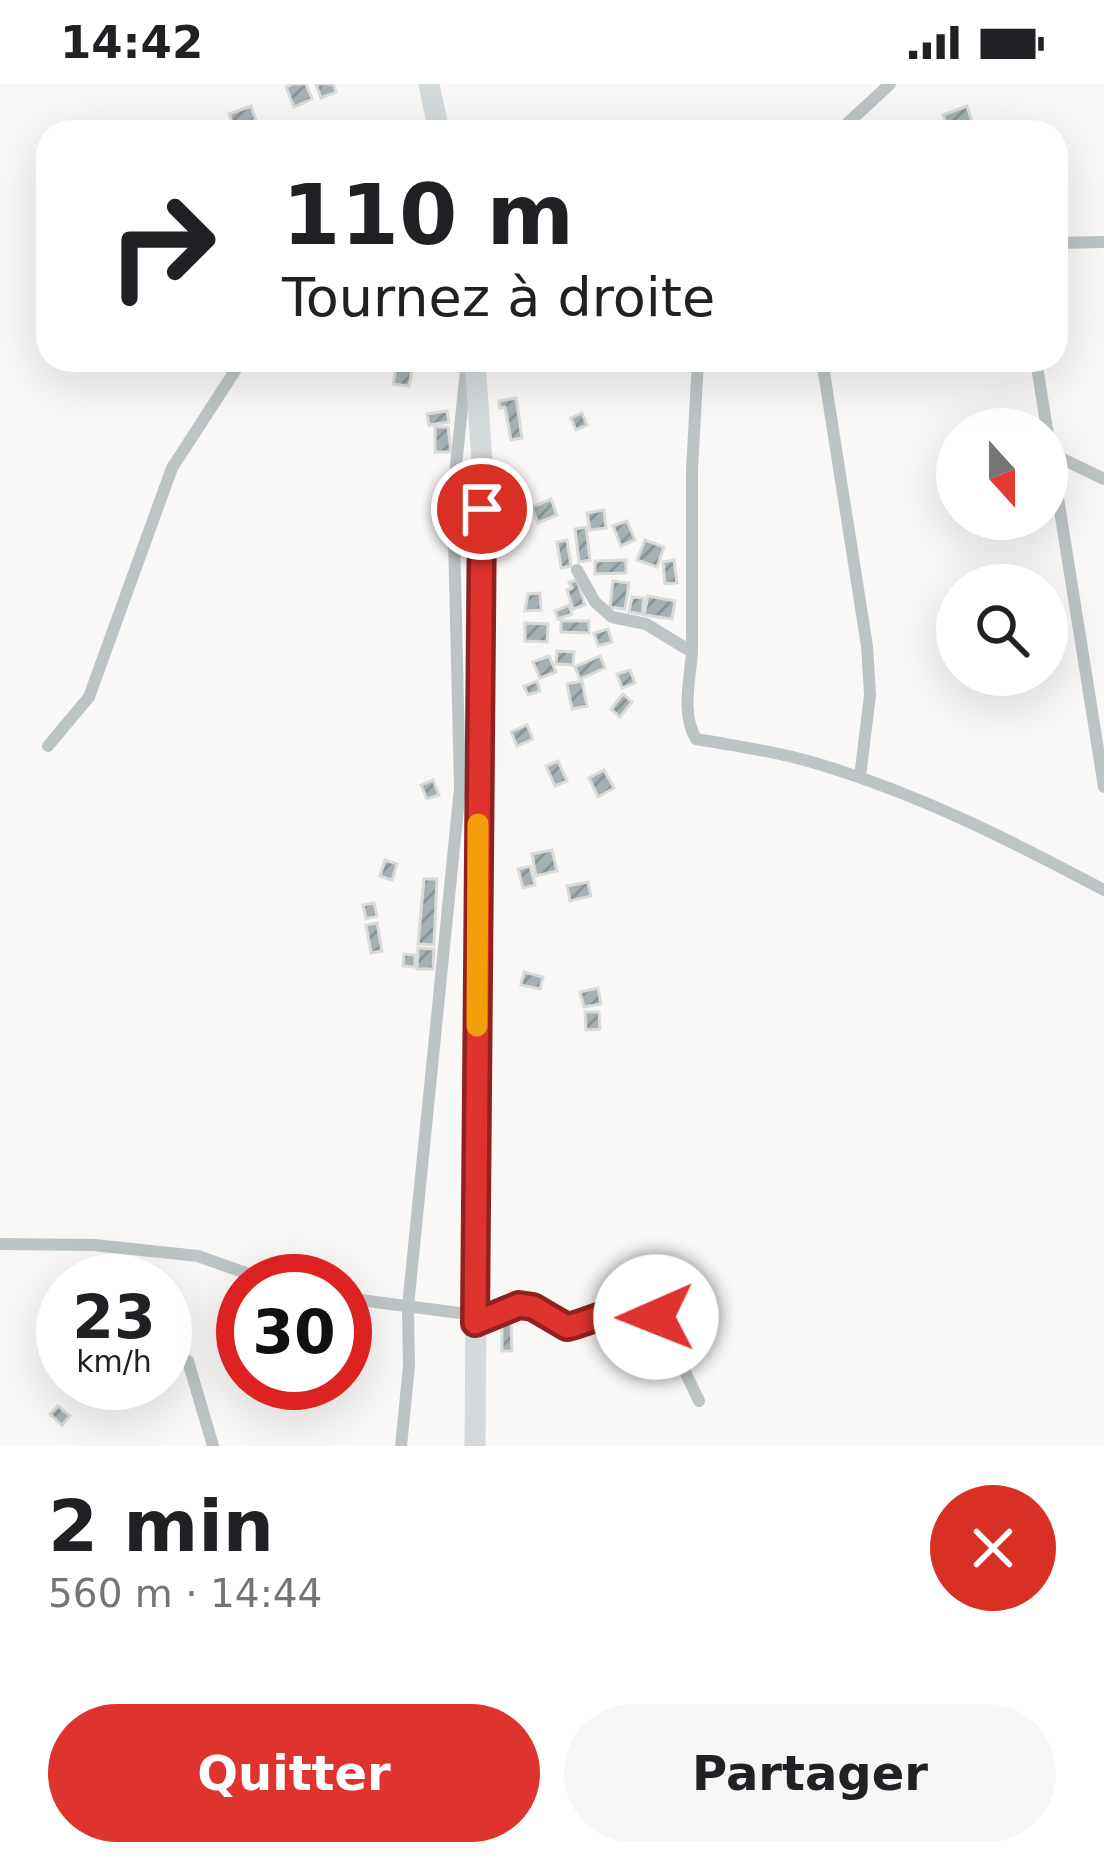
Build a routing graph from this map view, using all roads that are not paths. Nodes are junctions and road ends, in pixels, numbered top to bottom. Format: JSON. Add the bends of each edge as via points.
{"nodes":[{"id":1,"x":429,"y":84,"type":"edge"},
{"id":2,"x":890,"y":84,"type":"edge"},
{"id":3,"x":437,"y":120,"type":"edge"},
{"id":4,"x":851,"y":120,"type":"edge"},
{"id":5,"x":1104,"y":242,"type":"edge"},
{"id":6,"x":1068,"y":243,"type":"edge"},
{"id":7,"x":234,"y":372,"type":"edge"},
{"id":8,"x":469,"y":372,"type":"edge"},
{"id":9,"x":472,"y":372,"type":"edge"},
{"id":10,"x":697,"y":372,"type":"edge"},
{"id":11,"x":824,"y":372,"type":"edge"},
{"id":12,"x":1038,"y":372,"type":"edge"},
{"id":13,"x":1044,"y":408,"type":"edge"},
{"id":14,"x":1068,"y":462,"type":"edge"},
{"id":15,"x":1104,"y":479,"type":"edge"},
{"id":16,"x":1066,"y":540,"type":"edge"},
{"id":17,"x":577,"y":570,"type":"dead end"},
{"id":18,"x":692,"y":652,"type":"junction"},
{"id":19,"x":1099,"y":740,"type":"edge"},
{"id":20,"x":48,"y":746,"type":"dead end"},
{"id":21,"x":860,"y":777,"type":"junction"},
{"id":22,"x":1104,"y":787,"type":"edge"},
{"id":23,"x":1104,"y":890,"type":"edge"},
{"id":24,"x":0,"y":1244,"type":"edge"},
{"id":25,"x":216,"y":1262,"type":"edge"},
{"id":26,"x":372,"y":1301,"type":"edge"},
{"id":27,"x":408,"y":1306,"type":"junction"},
{"id":28,"x":475,"y":1319,"type":"junction"},
{"id":29,"x":192,"y":1375,"type":"edge"},
{"id":30,"x":699,"y":1401,"type":"dead end"},
{"id":31,"x":213,"y":1446,"type":"edge"},
{"id":32,"x":401,"y":1446,"type":"edge"},
{"id":33,"x":475,"y":1446,"type":"edge"}],
"edges":[{"from":1,"to":3,"type":"highway"},
{"from":2,"to":4,"type":"street"},
{"from":5,"to":6,"type":"street"},
{"from":7,"to":20,"type":"street","via":[[172,468],[89,697]]},
{"from":8,"to":27,"type":"street","via":[[453,494],[460,788]]},
{"from":9,"to":28,"type":"highway","via":[[482,462]]},
{"from":10,"to":18,"type":"street"},
{"from":11,"to":21,"type":"street","via":[[867,646]]},
{"from":12,"to":13,"type":"street"},
{"from":14,"to":15,"type":"street"},
{"from":16,"to":19,"type":"street"},
{"from":17,"to":18,"type":"street","via":[[612,617],[646,624]]},
{"from":18,"to":21,"type":"street","via":[[687,708],[696,739]]},
{"from":19,"to":22,"type":"street"},
{"from":21,"to":23,"type":"street","via":[[982,825]]},
{"from":24,"to":25,"type":"street","via":[[94,1245]]},
{"from":26,"to":27,"type":"street"},
{"from":27,"to":28,"type":"street"},
{"from":27,"to":32,"type":"street"},
{"from":28,"to":30,"type":"street","via":[[519,1305],[567,1327],[646,1310]]},
{"from":28,"to":33,"type":"highway"},
{"from":29,"to":31,"type":"street"}]}
